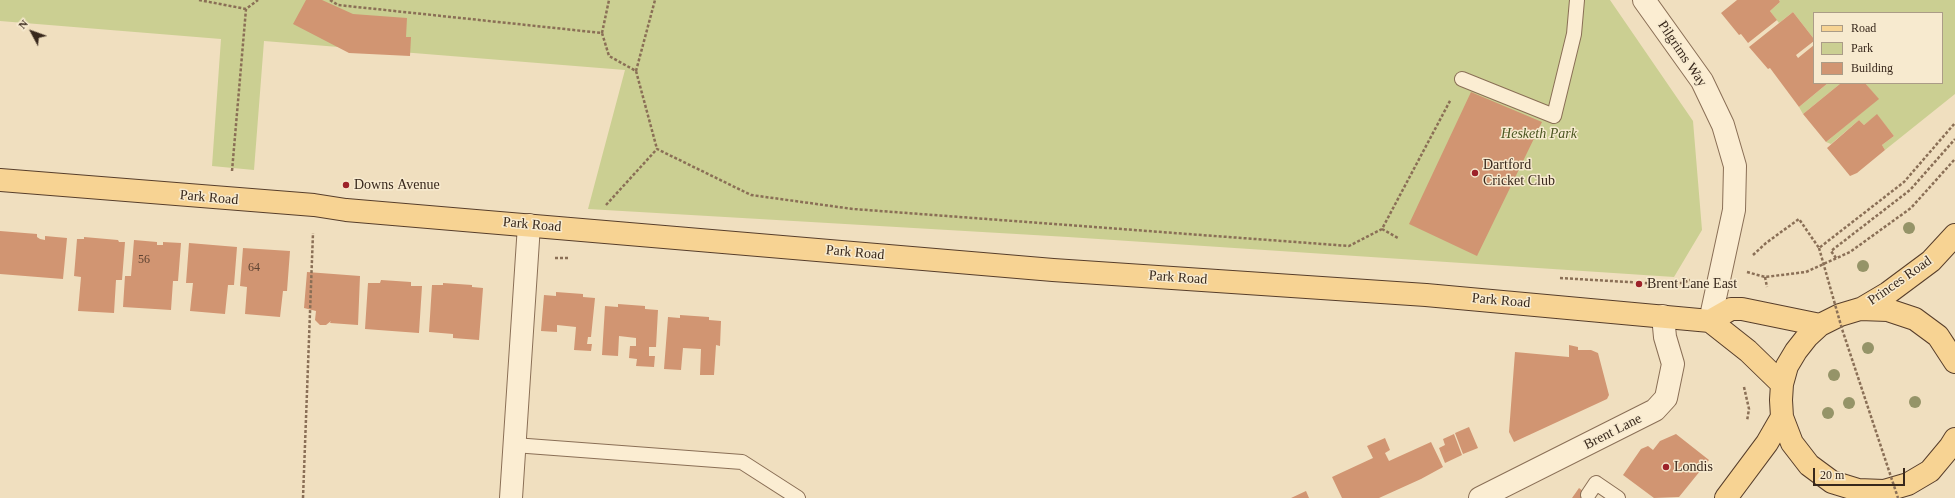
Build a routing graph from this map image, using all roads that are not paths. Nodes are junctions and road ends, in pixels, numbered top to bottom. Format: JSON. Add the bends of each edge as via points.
{"nodes":[{"id":1,"x":1577,"y":0,"type":"edge"},
{"id":2,"x":1644,"y":0,"type":"edge"},
{"id":3,"x":1462,"y":79,"type":"road end"},
{"id":4,"x":0,"y":180,"type":"edge"},
{"id":5,"x":529,"y":225,"type":"junction"},
{"id":6,"x":1955,"y":235,"type":"edge"},
{"id":7,"x":1860,"y":309,"type":"junction"},
{"id":8,"x":1664,"y":316,"type":"junction"},
{"id":9,"x":1710,"y":321,"type":"junction"},
{"id":10,"x":1820,"y":325,"type":"junction"},
{"id":11,"x":1955,"y":359,"type":"edge"},
{"id":12,"x":1782,"y":384,"type":"junction"},
{"id":13,"x":1782,"y":416,"type":"junction"},
{"id":14,"x":1955,"y":439,"type":"edge"},
{"id":15,"x":514,"y":445,"type":"junction"},
{"id":16,"x":1850,"y":494,"type":"edge"},
{"id":17,"x":1588,"y":495,"type":"dead end"},
{"id":18,"x":511,"y":498,"type":"edge"},
{"id":19,"x":798,"y":498,"type":"edge"},
{"id":20,"x":1480,"y":498,"type":"edge"},
{"id":21,"x":1618,"y":498,"type":"edge"},
{"id":22,"x":1726,"y":498,"type":"edge"}],
"edges":[{"from":1,"to":3,"type":"lane","via":[[1574,34],[1554,116]]},
{"from":2,"to":9,"type":"street","name":"Pilgrims Way","via":[[1702,81],[1723,125],[1735,166],[1734,210]]},
{"from":4,"to":5,"type":"main road","name":"Park Road"},
{"from":5,"to":8,"type":"main road","name":"Park Road","via":[[1053,270],[1419,294]]},
{"from":5,"to":15,"type":"street"},
{"from":6,"to":7,"type":"main road","name":"Princes Road","via":[[1931,261],[1888,293]]},
{"from":7,"to":10,"type":"main road"},
{"from":7,"to":11,"type":"main road","via":[[1888,310],[1915,319],[1938,336]]},
{"from":8,"to":9,"type":"main road","name":"Park Road"},
{"from":8,"to":20,"type":"street","name":"Brent Lane","via":[[1665,337],[1673,364],[1666,398],[1655,410]]},
{"from":9,"to":10,"type":"main road","via":[[1731,309],[1742,309]]},
{"from":9,"to":12,"type":"main road"},
{"from":10,"to":12,"type":"main road","via":[[1807,336],[1796,351],[1787,366]]},
{"from":12,"to":13,"type":"main road"},
{"from":13,"to":16,"type":"main road","via":[[1792,443],[1808,466]]},
{"from":13,"to":22,"type":"main road","via":[[1767,443]]},
{"from":14,"to":16,"type":"main road","via":[[1930,471],[1908,484],[1884,491]]},
{"from":15,"to":18,"type":"street"},
{"from":15,"to":19,"type":"lane","via":[[742,462]]},
{"from":17,"to":21,"type":"lane","via":[[1596,483]]}]}
